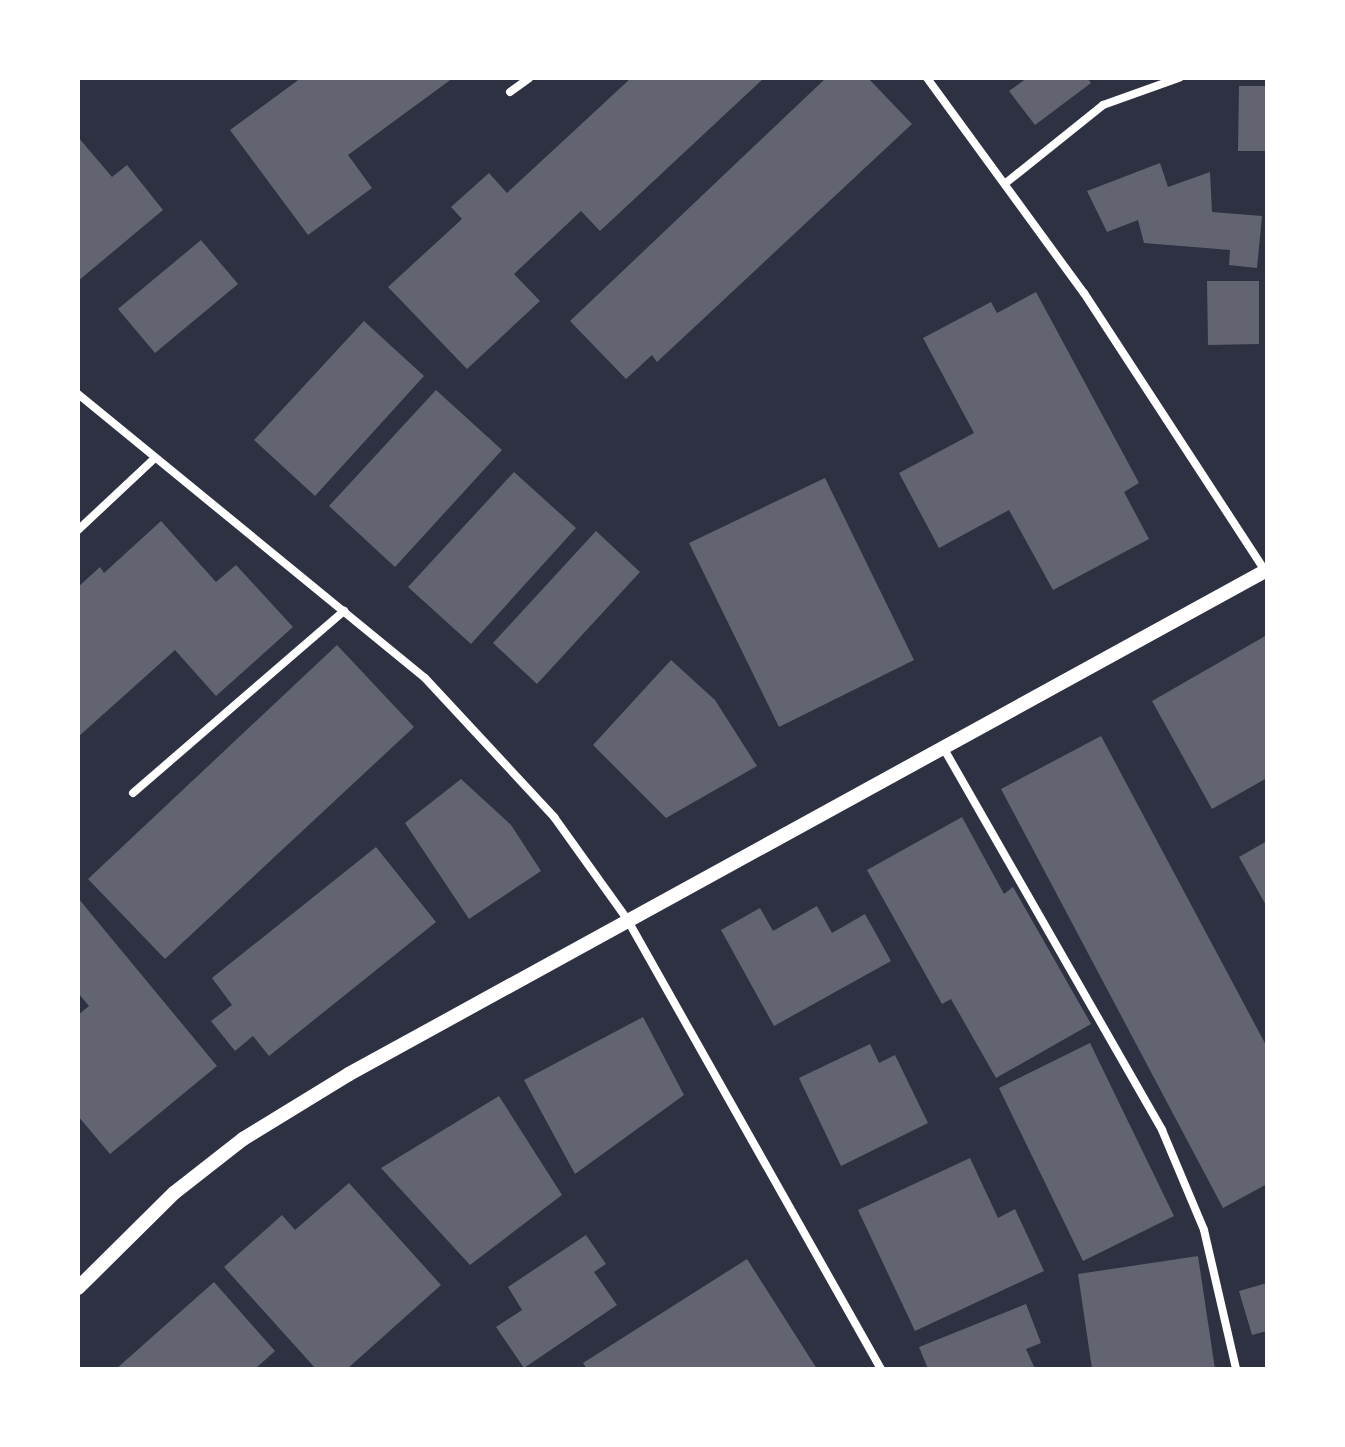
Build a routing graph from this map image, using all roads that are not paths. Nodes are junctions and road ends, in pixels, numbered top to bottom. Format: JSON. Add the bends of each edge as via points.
{"nodes":[{"id":1,"x":529,"y":78,"type":"edge"},
{"id":2,"x":927,"y":78,"type":"edge"},
{"id":3,"x":1179,"y":78,"type":"edge"},
{"id":4,"x":510,"y":92,"type":"dead end"},
{"id":5,"x":1007,"y":182,"type":"junction"},
{"id":6,"x":78,"y":394,"type":"edge"},
{"id":7,"x":154,"y":459,"type":"junction"},
{"id":8,"x":78,"y":530,"type":"edge"},
{"id":9,"x":1267,"y":571,"type":"edge"},
{"id":10,"x":344,"y":611,"type":"junction"},
{"id":11,"x":944,"y":749,"type":"junction"},
{"id":12,"x":133,"y":793,"type":"dead end"},
{"id":13,"x":627,"y":919,"type":"junction"},
{"id":14,"x":78,"y":1288,"type":"edge"},
{"id":15,"x":881,"y":1369,"type":"edge"},
{"id":16,"x":1236,"y":1369,"type":"edge"}],
"edges":[{"from":1,"to":4,"type":"street"},
{"from":2,"to":5,"type":"street"},
{"from":3,"to":5,"type":"street","via":[[1103,105]]},
{"from":5,"to":9,"type":"street"},
{"from":6,"to":7,"type":"street"},
{"from":7,"to":8,"type":"street"},
{"from":7,"to":10,"type":"street"},
{"from":9,"to":11,"type":"street"},
{"from":10,"to":12,"type":"street"},
{"from":10,"to":13,"type":"street","via":[[425,678],[515,770]]},
{"from":11,"to":13,"type":"street"},
{"from":11,"to":16,"type":"street","via":[[1162,1130],[1204,1230]]},
{"from":13,"to":14,"type":"street","via":[[243,1139],[174,1193]]},
{"from":13,"to":15,"type":"street"}]}
